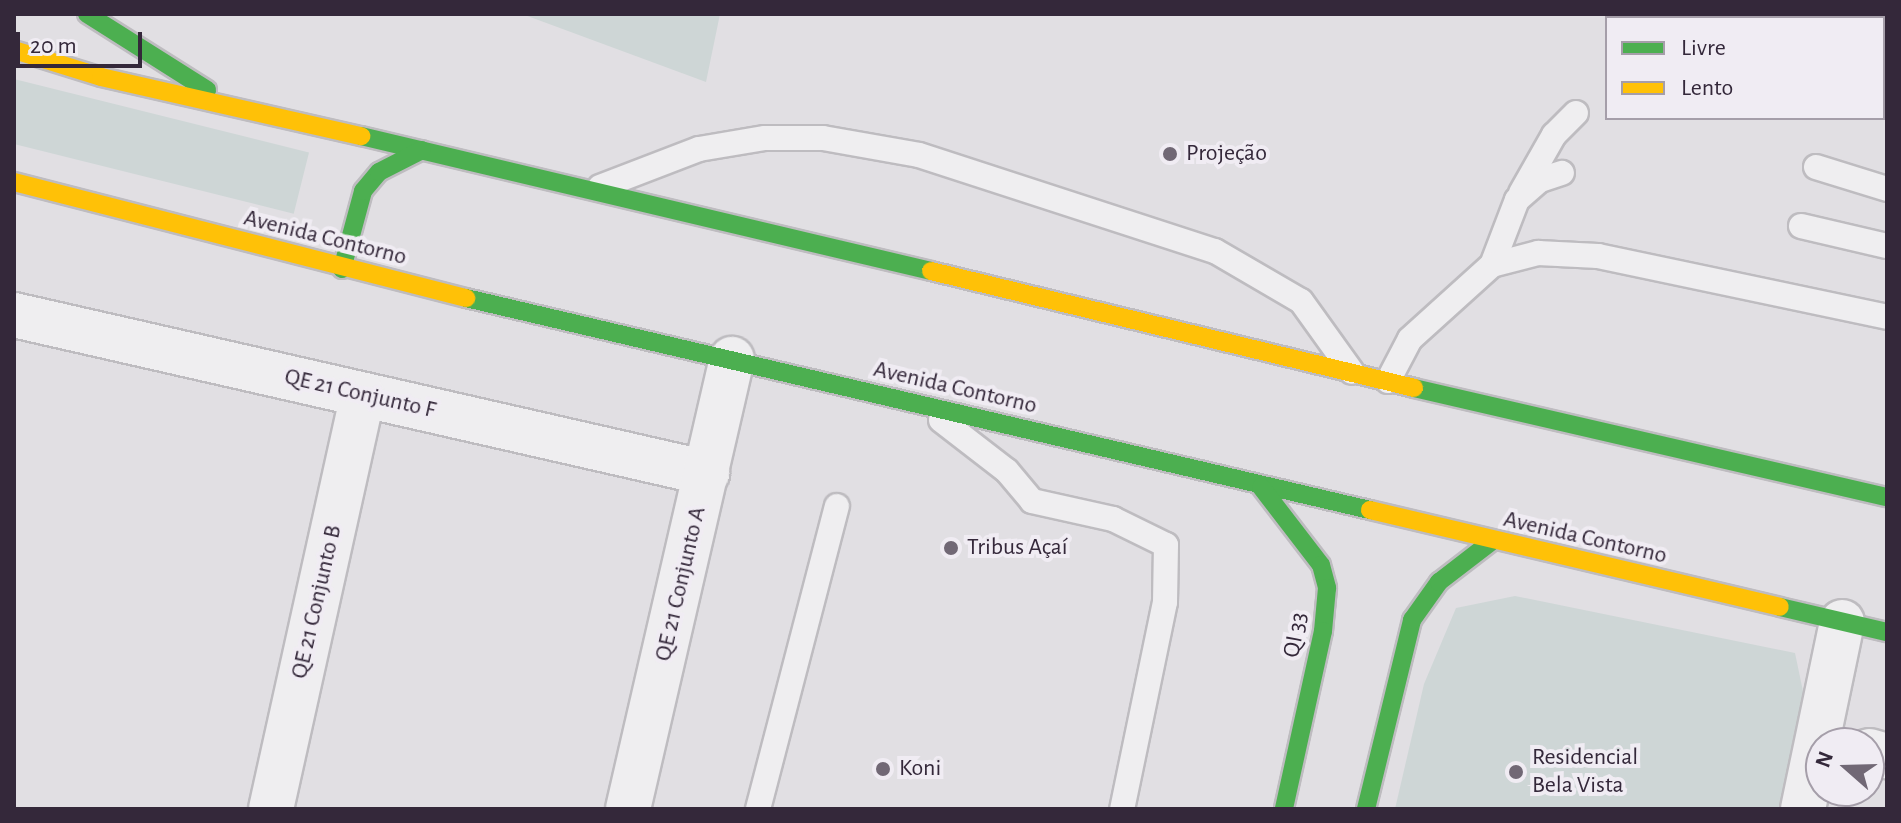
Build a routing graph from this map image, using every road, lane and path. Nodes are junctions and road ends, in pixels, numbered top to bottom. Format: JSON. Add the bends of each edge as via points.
{"nodes":[{"id":1,"x":87,"y":14,"type":"edge"},
{"id":2,"x":14,"y":50,"type":"edge"},
{"id":3,"x":236,"y":108,"type":"junction"},
{"id":4,"x":1576,"y":113,"type":"dead end"},
{"id":5,"x":422,"y":150,"type":"junction"},
{"id":6,"x":1816,"y":167,"type":"dead end"},
{"id":7,"x":1562,"y":173,"type":"dead end"},
{"id":8,"x":14,"y":182,"type":"edge"},
{"id":9,"x":596,"y":189,"type":"junction"},
{"id":10,"x":1887,"y":189,"type":"edge"},
{"id":11,"x":1517,"y":200,"type":"junction"},
{"id":12,"x":1801,"y":226,"type":"dead end"},
{"id":13,"x":1887,"y":246,"type":"edge"},
{"id":14,"x":1492,"y":265,"type":"junction"},
{"id":15,"x":342,"y":269,"type":"junction"},
{"id":16,"x":1887,"y":317,"type":"edge"},
{"id":17,"x":16,"y":324,"type":"edge"},
{"id":18,"x":732,"y":359,"type":"junction"},
{"id":19,"x":1353,"y":374,"type":"junction"},
{"id":20,"x":1388,"y":381,"type":"junction"},
{"id":21,"x":363,"y":395,"type":"junction"},
{"id":22,"x":892,"y":398,"type":"junction"},
{"id":23,"x":707,"y":473,"type":"junction"},
{"id":24,"x":1261,"y":487,"type":"junction"},
{"id":25,"x":1887,"y":497,"type":"edge"},
{"id":26,"x":837,"y":506,"type":"dead end"},
{"id":27,"x":1492,"y":541,"type":"junction"},
{"id":28,"x":1842,"y":622,"type":"junction"},
{"id":29,"x":1887,"y":632,"type":"edge"},
{"id":30,"x":1829,"y":727,"type":"edge"},
{"id":31,"x":271,"y":809,"type":"edge"},
{"id":32,"x":628,"y":809,"type":"edge"},
{"id":33,"x":758,"y":809,"type":"edge"},
{"id":34,"x":1122,"y":809,"type":"edge"},
{"id":35,"x":1284,"y":809,"type":"edge"},
{"id":36,"x":1366,"y":809,"type":"edge"}],
"edges":[{"from":1,"to":3,"type":"main road"},
{"from":2,"to":3,"type":"main road"},
{"from":3,"to":5,"type":"main road"},
{"from":4,"to":11,"type":"lane","via":[[1540,156]]},
{"from":5,"to":9,"type":"main road"},
{"from":5,"to":15,"type":"main road","via":[[379,172],[363,191]]},
{"from":6,"to":10,"type":"lane"},
{"from":7,"to":11,"type":"lane","via":[[1540,180]]},
{"from":8,"to":15,"type":"main road","name":"Avenida Contorno"},
{"from":9,"to":19,"type":"main road"},
{"from":9,"to":19,"type":"lane","via":[[699,149],[765,138],[823,138],[919,155],[1215,251],[1301,301]]},
{"from":11,"to":14,"type":"lane"},
{"from":12,"to":13,"type":"lane"},
{"from":14,"to":16,"type":"lane","via":[[1538,253],[1598,256]]},
{"from":14,"to":20,"type":"lane","via":[[1410,339]]},
{"from":15,"to":18,"type":"main road","name":"Avenida Contorno"},
{"from":17,"to":21,"type":"street","name":"QE 21 Conjunto F"},
{"from":18,"to":22,"type":"main road","name":"Avenida Contorno"},
{"from":18,"to":23,"type":"street","name":"QE 21 Conjunto A"},
{"from":19,"to":20,"type":"main road"},
{"from":20,"to":25,"type":"main road"},
{"from":21,"to":23,"type":"street","name":"QE 21 Conjunto F"},
{"from":21,"to":31,"type":"street","name":"QE 21 Conjunto B"},
{"from":22,"to":24,"type":"main road","name":"Avenida Contorno"},
{"from":22,"to":34,"type":"lane","via":[[924,408],[962,433],[1032,501],[1113,519],[1166,545],[1165,602]]},
{"from":23,"to":32,"type":"street","name":"QE 21 Conjunto A"},
{"from":24,"to":27,"type":"main road","name":"Avenida Contorno"},
{"from":24,"to":35,"type":"main road","name":"QI 33","via":[[1321,565],[1327,588],[1323,631]]},
{"from":26,"to":33,"type":"lane"},
{"from":27,"to":28,"type":"main road","name":"Avenida Contorno"},
{"from":27,"to":36,"type":"main road","via":[[1439,582],[1412,620]]},
{"from":28,"to":29,"type":"main road","name":"Avenida Contorno"},
{"from":28,"to":30,"type":"street"}]}
